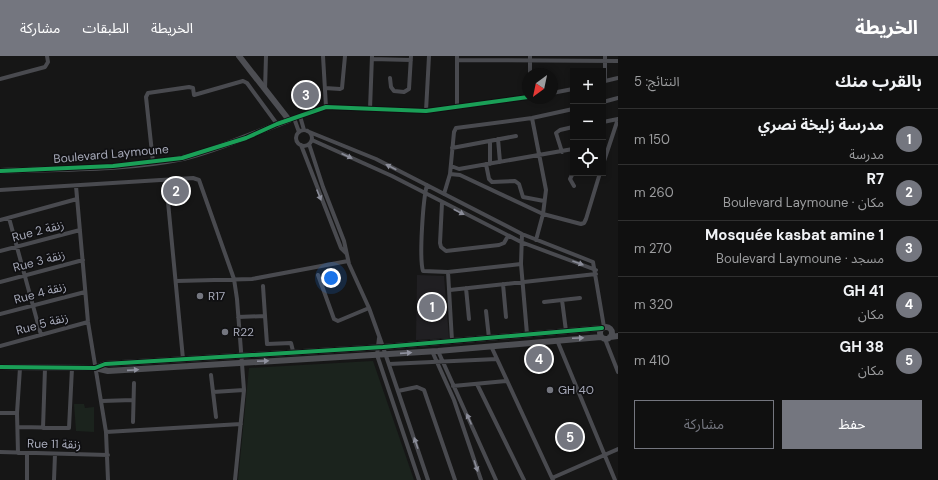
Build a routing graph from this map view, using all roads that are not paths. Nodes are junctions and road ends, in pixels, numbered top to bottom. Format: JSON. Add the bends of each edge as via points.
{"nodes":[{"id":1,"x":47,"y":56,"type":"edge"},
{"id":2,"x":239,"y":56,"type":"edge"},
{"id":3,"x":266,"y":56,"type":"edge"},
{"id":4,"x":323,"y":56,"type":"edge"},
{"id":5,"x":345,"y":56,"type":"edge"},
{"id":6,"x":429,"y":56,"type":"edge"},
{"id":7,"x":372,"y":58,"type":"edge"},
{"id":8,"x":411,"y":58,"type":"edge"},
{"id":9,"x":457,"y":58,"type":"edge"},
{"id":10,"x":530,"y":58,"type":"edge"},
{"id":11,"x":605,"y":58,"type":"edge"},
{"id":12,"x":618,"y":61,"type":"edge"},
{"id":13,"x":605,"y":68,"type":"edge"},
{"id":14,"x":390,"y":78,"type":"dead end"},
{"id":15,"x":618,"y":78,"type":"edge"},
{"id":16,"x":0,"y":79,"type":"edge"},
{"id":17,"x":606,"y":81,"type":"edge"},
{"id":18,"x":325,"y":88,"type":"junction"},
{"id":19,"x":265,"y":90,"type":"junction"},
{"id":20,"x":570,"y":90,"type":"edge"},
{"id":21,"x":558,"y":92,"type":"edge"},
{"id":22,"x":522,"y":98,"type":"edge"},
{"id":23,"x":618,"y":98,"type":"edge"},
{"id":24,"x":606,"y":101,"type":"edge"},
{"id":25,"x":326,"y":107,"type":"junction"},
{"id":26,"x":457,"y":107,"type":"junction"},
{"id":27,"x":370,"y":109,"type":"junction"},
{"id":28,"x":570,"y":110,"type":"edge"},
{"id":29,"x":426,"y":111,"type":"junction"},
{"id":30,"x":300,"y":116,"type":"junction"},
{"id":31,"x":532,"y":118,"type":"junction"},
{"id":32,"x":292,"y":119,"type":"junction"},
{"id":33,"x":618,"y":119,"type":"edge"},
{"id":34,"x":606,"y":121,"type":"edge"},
{"id":35,"x":277,"y":124,"type":"junction"},
{"id":36,"x":570,"y":128,"type":"edge"},
{"id":37,"x":306,"y":130,"type":"junction"},
{"id":38,"x":299,"y":132,"type":"junction"},
{"id":39,"x":516,"y":136,"type":"dead end"},
{"id":40,"x":498,"y":139,"type":"junction"},
{"id":41,"x":312,"y":140,"type":"junction"},
{"id":42,"x":490,"y":141,"type":"junction"},
{"id":43,"x":309,"y":144,"type":"junction"},
{"id":44,"x":301,"y":145,"type":"junction"},
{"id":45,"x":452,"y":148,"type":"junction"},
{"id":46,"x":606,"y":149,"type":"edge"},
{"id":47,"x":570,"y":151,"type":"edge"},
{"id":48,"x":562,"y":152,"type":"junction"},
{"id":49,"x":539,"y":156,"type":"junction"},
{"id":50,"x":153,"y":162,"type":"junction"},
{"id":51,"x":500,"y":162,"type":"junction"},
{"id":52,"x":488,"y":164,"type":"junction"},
{"id":53,"x":451,"y":166,"type":"junction"},
{"id":54,"x":0,"y":171,"type":"edge"},
{"id":55,"x":450,"y":174,"type":"junction"},
{"id":56,"x":572,"y":176,"type":"edge"},
{"id":57,"x":599,"y":176,"type":"edge"},
{"id":58,"x":166,"y":180,"type":"junction"},
{"id":59,"x":76,"y":186,"type":"junction"},
{"id":60,"x":427,"y":186,"type":"junction"},
{"id":61,"x":574,"y":186,"type":"dead end"},
{"id":62,"x":0,"y":190,"type":"edge"},
{"id":63,"x":424,"y":194,"type":"junction"},
{"id":64,"x":444,"y":194,"type":"junction"},
{"id":65,"x":77,"y":198,"type":"junction"},
{"id":66,"x":544,"y":201,"type":"junction"},
{"id":67,"x":442,"y":203,"type":"junction"},
{"id":68,"x":543,"y":214,"type":"junction"},
{"id":69,"x":9,"y":218,"type":"junction"},
{"id":70,"x":0,"y":220,"type":"edge"},
{"id":71,"x":80,"y":230,"type":"junction"},
{"id":72,"x":522,"y":234,"type":"junction"},
{"id":73,"x":508,"y":236,"type":"junction"},
{"id":74,"x":536,"y":240,"type":"junction"},
{"id":75,"x":521,"y":242,"type":"junction"},
{"id":76,"x":17,"y":247,"type":"junction"},
{"id":77,"x":0,"y":251,"type":"edge"},
{"id":78,"x":346,"y":254,"type":"junction"},
{"id":79,"x":83,"y":260,"type":"junction"},
{"id":80,"x":348,"y":261,"type":"junction"},
{"id":81,"x":521,"y":264,"type":"junction"},
{"id":82,"x":448,"y":272,"type":"junction"},
{"id":83,"x":596,"y":272,"type":"junction"},
{"id":84,"x":318,"y":275,"type":"dead end"},
{"id":85,"x":25,"y":276,"type":"junction"},
{"id":86,"x":234,"y":279,"type":"junction"},
{"id":87,"x":177,"y":281,"type":"junction"},
{"id":88,"x":0,"y":282,"type":"edge"},
{"id":89,"x":522,"y":282,"type":"junction"},
{"id":90,"x":503,"y":284,"type":"junction"},
{"id":91,"x":263,"y":286,"type":"dead end"},
{"id":92,"x":466,"y":288,"type":"junction"},
{"id":93,"x":450,"y":290,"type":"junction"},
{"id":94,"x":86,"y":292,"type":"junction"},
{"id":95,"x":580,"y":298,"type":"dead end"},
{"id":96,"x":562,"y":300,"type":"junction"},
{"id":97,"x":544,"y":302,"type":"dead end"},
{"id":98,"x":32,"y":306,"type":"junction"},
{"id":99,"x":369,"y":308,"type":"junction"},
{"id":100,"x":486,"y":311,"type":"dead end"},
{"id":101,"x":0,"y":314,"type":"edge"},
{"id":102,"x":265,"y":316,"type":"junction"},
{"id":103,"x":238,"y":317,"type":"junction"},
{"id":104,"x":506,"y":317,"type":"dead end"},
{"id":105,"x":469,"y":319,"type":"dead end"},
{"id":106,"x":88,"y":322,"type":"junction"},
{"id":107,"x":604,"y":328,"type":"junction"},
{"id":108,"x":618,"y":328,"type":"edge"},
{"id":109,"x":566,"y":331,"type":"junction"},
{"id":110,"x":527,"y":334,"type":"junction"},
{"id":111,"x":41,"y":335,"type":"junction"},
{"id":112,"x":618,"y":336,"type":"edge"},
{"id":113,"x":489,"y":338,"type":"junction"},
{"id":114,"x":605,"y":338,"type":"junction"},
{"id":115,"x":556,"y":340,"type":"junction"},
{"id":116,"x":452,"y":341,"type":"junction"},
{"id":117,"x":267,"y":344,"type":"junction"},
{"id":118,"x":0,"y":346,"type":"edge"},
{"id":119,"x":491,"y":346,"type":"junction"},
{"id":120,"x":380,"y":347,"type":"junction"},
{"id":121,"x":293,"y":351,"type":"junction"},
{"id":122,"x":435,"y":351,"type":"junction"},
{"id":123,"x":267,"y":353,"type":"junction"},
{"id":124,"x":386,"y":354,"type":"junction"},
{"id":125,"x":241,"y":355,"type":"junction"},
{"id":126,"x":377,"y":355,"type":"junction"},
{"id":127,"x":184,"y":359,"type":"junction"},
{"id":128,"x":497,"y":359,"type":"junction"},
{"id":129,"x":242,"y":362,"type":"junction"},
{"id":130,"x":437,"y":362,"type":"junction"},
{"id":131,"x":443,"y":362,"type":"junction"},
{"id":132,"x":389,"y":364,"type":"junction"},
{"id":133,"x":0,"y":367,"type":"edge"},
{"id":134,"x":20,"y":368,"type":"junction"},
{"id":135,"x":45,"y":368,"type":"junction"},
{"id":136,"x":72,"y":368,"type":"junction"},
{"id":137,"x":95,"y":368,"type":"junction"},
{"id":138,"x":618,"y":372,"type":"edge"},
{"id":139,"x":211,"y":375,"type":"dead end"},
{"id":140,"x":506,"y":382,"type":"junction"},
{"id":141,"x":134,"y":383,"type":"dead end"},
{"id":142,"x":477,"y":384,"type":"junction"},
{"id":143,"x":452,"y":387,"type":"junction"},
{"id":144,"x":244,"y":390,"type":"junction"},
{"id":145,"x":398,"y":391,"type":"junction"},
{"id":146,"x":213,"y":392,"type":"junction"},
{"id":147,"x":133,"y":400,"type":"junction"},
{"id":148,"x":102,"y":402,"type":"junction"},
{"id":149,"x":0,"y":413,"type":"edge"},
{"id":150,"x":17,"y":413,"type":"junction"},
{"id":151,"x":216,"y":417,"type":"dead end"},
{"id":152,"x":133,"y":422,"type":"dead end"},
{"id":153,"x":241,"y":424,"type":"junction"},
{"id":154,"x":19,"y":427,"type":"junction"},
{"id":155,"x":43,"y":428,"type":"junction"},
{"id":156,"x":106,"y":432,"type":"junction"},
{"id":157,"x":475,"y":434,"type":"junction"},
{"id":158,"x":466,"y":436,"type":"junction"},
{"id":159,"x":478,"y":441,"type":"junction"},
{"id":160,"x":469,"y":445,"type":"junction"},
{"id":161,"x":618,"y":449,"type":"edge"},
{"id":162,"x":0,"y":452,"type":"edge"},
{"id":163,"x":18,"y":453,"type":"junction"},
{"id":164,"x":28,"y":453,"type":"junction"},
{"id":165,"x":55,"y":454,"type":"junction"},
{"id":166,"x":108,"y":455,"type":"junction"},
{"id":167,"x":605,"y":455,"type":"junction"},
{"id":168,"x":552,"y":479,"type":"edge"},
{"id":169,"x":27,"y":480,"type":"edge"},
{"id":170,"x":54,"y":480,"type":"edge"},
{"id":171,"x":108,"y":480,"type":"edge"},
{"id":172,"x":235,"y":480,"type":"edge"},
{"id":173,"x":419,"y":480,"type":"edge"},
{"id":174,"x":428,"y":480,"type":"edge"},
{"id":175,"x":455,"y":480,"type":"edge"},
{"id":176,"x":481,"y":480,"type":"edge"},
{"id":177,"x":496,"y":480,"type":"edge"},
{"id":178,"x":524,"y":480,"type":"edge"},
{"id":179,"x":615,"y":480,"type":"edge"}],
"edges":[{"from":1,"to":16,"type":"street","via":[[48,62],[45,67]]},
{"from":2,"to":19,"type":"street"},
{"from":3,"to":19,"type":"street"},
{"from":4,"to":18,"type":"street"},
{"from":5,"to":18,"type":"street","via":[[342,88]]},
{"from":6,"to":29,"type":"street"},
{"from":7,"to":8,"type":"street"},
{"from":7,"to":27,"type":"street"},
{"from":8,"to":14,"type":"street","via":[[410,85],[407,91],[394,91]]},
{"from":9,"to":10,"type":"street"},
{"from":9,"to":26,"type":"street"},
{"from":10,"to":11,"type":"street"},
{"from":11,"to":12,"type":"street"},
{"from":11,"to":13,"type":"street"},
{"from":15,"to":17,"type":"street"},
{"from":18,"to":25,"type":"street"},
{"from":19,"to":32,"type":"street"},
{"from":20,"to":21,"type":"street"},
{"from":22,"to":26,"type":"street"},
{"from":23,"to":24,"type":"street"},
{"from":25,"to":27,"type":"street"},
{"from":25,"to":30,"type":"street"},
{"from":26,"to":29,"type":"street"},
{"from":27,"to":29,"type":"street"},
{"from":28,"to":31,"type":"street"},
{"from":30,"to":32,"type":"street"},
{"from":30,"to":37,"type":"street"},
{"from":31,"to":45,"type":"street","via":[[456,128]]},
{"from":31,"to":49,"type":"street"},
{"from":32,"to":35,"type":"street","name":"Boulevard Laymoune"},
{"from":32,"to":38,"type":"street"},
{"from":33,"to":34,"type":"street"},
{"from":33,"to":46,"type":"street"},
{"from":35,"to":50,"type":"street","name":"Boulevard Laymoune","via":[[218,148],[182,158]]},
{"from":35,"to":50,"type":"street","via":[[243,81],[194,95],[193,88],[189,87],[148,94],[146,96]]},
{"from":36,"to":48,"type":"street","via":[[556,133]]},
{"from":37,"to":38,"type":"street"},
{"from":37,"to":41,"type":"street","via":[[311,134]]},
{"from":60,"to":37,"type":"street","one_way":true,"via":[[376,159]]},
{"from":38,"to":44,"type":"street","via":[[296,139]]},
{"from":39,"to":40,"type":"street"},
{"from":40,"to":42,"type":"street"},
{"from":40,"to":51,"type":"street"},
{"from":41,"to":43,"type":"street"},
{"from":41,"to":63,"type":"street","one_way":true,"via":[[392,176]]},
{"from":42,"to":45,"type":"street"},
{"from":42,"to":52,"type":"street"},
{"from":43,"to":44,"type":"street"},
{"from":43,"to":78,"type":"street","via":[[344,241]]},
{"from":44,"to":78,"type":"street","one_way":true,"via":[[341,248]]},
{"from":45,"to":53,"type":"street"},
{"from":47,"to":48,"type":"street"},
{"from":48,"to":49,"type":"street"},
{"from":49,"to":51,"type":"street"},
{"from":49,"to":66,"type":"street","via":[[546,190]]},
{"from":50,"to":54,"type":"street","name":"Boulevard Laymoune"},
{"from":51,"to":52,"type":"street"},
{"from":52,"to":53,"type":"street","via":[[460,169]]},
{"from":52,"to":66,"type":"street","via":[[489,179],[492,182],[515,181],[519,184],[523,197]]},
{"from":53,"to":55,"type":"street"},
{"from":55,"to":64,"type":"street"},
{"from":55,"to":68,"type":"street","via":[[460,175]]},
{"from":56,"to":61,"type":"street","via":[[570,179]]},
{"from":57,"to":68,"type":"street","via":[[584,223]]},
{"from":58,"to":59,"type":"street"},
{"from":58,"to":86,"type":"street","via":[[200,180]]},
{"from":58,"to":87,"type":"street"},
{"from":59,"to":62,"type":"street"},
{"from":59,"to":65,"type":"street"},
{"from":60,"to":63,"type":"street"},
{"from":60,"to":64,"type":"street"},
{"from":63,"to":67,"type":"street"},
{"from":63,"to":82,"type":"street","via":[[422,269],[425,272]]},
{"from":64,"to":72,"type":"street"},
{"from":65,"to":69,"type":"street"},
{"from":65,"to":71,"type":"street"},
{"from":66,"to":68,"type":"street"},
{"from":67,"to":73,"type":"street","one_way":true},
{"from":67,"to":73,"type":"street","via":[[440,243],[446,251],[498,245],[504,243]]},
{"from":68,"to":74,"type":"street"},
{"from":69,"to":70,"type":"street"},
{"from":69,"to":76,"type":"street"},
{"from":71,"to":76,"type":"street","name":"Rue 2 زنقة"},
{"from":71,"to":79,"type":"street"},
{"from":72,"to":74,"type":"street"},
{"from":72,"to":75,"type":"street"},
{"from":73,"to":75,"type":"street"},
{"from":74,"to":83,"type":"street","via":[[592,261]]},
{"from":75,"to":81,"type":"street"},
{"from":75,"to":83,"type":"street","one_way":true},
{"from":76,"to":77,"type":"street","name":"Rue 2 زنقة"},
{"from":76,"to":85,"type":"street"},
{"from":78,"to":80,"type":"street"},
{"from":79,"to":85,"type":"street","name":"Rue 3 زنقة"},
{"from":79,"to":94,"type":"street"},
{"from":80,"to":86,"type":"street","via":[[265,277]]},
{"from":80,"to":99,"type":"street"},
{"from":81,"to":82,"type":"street"},
{"from":81,"to":89,"type":"street"},
{"from":82,"to":93,"type":"street"},
{"from":83,"to":89,"type":"street"},
{"from":83,"to":107,"type":"street"},
{"from":84,"to":99,"type":"street","via":[[334,319],[338,321]]},
{"from":85,"to":88,"type":"street","name":"Rue 3 زنقة"},
{"from":85,"to":98,"type":"street"},
{"from":86,"to":87,"type":"street"},
{"from":86,"to":103,"type":"street"},
{"from":87,"to":127,"type":"street"},
{"from":89,"to":90,"type":"street"},
{"from":89,"to":110,"type":"street"},
{"from":90,"to":92,"type":"street"},
{"from":90,"to":104,"type":"street"},
{"from":91,"to":102,"type":"street"},
{"from":92,"to":93,"type":"street"},
{"from":92,"to":105,"type":"street"},
{"from":93,"to":116,"type":"street"},
{"from":94,"to":98,"type":"street","name":"Rue 4 زنقة"},
{"from":94,"to":106,"type":"street"},
{"from":95,"to":96,"type":"street"},
{"from":96,"to":97,"type":"street"},
{"from":96,"to":109,"type":"street"},
{"from":98,"to":101,"type":"street","name":"Rue 4 زنقة"},
{"from":98,"to":111,"type":"street"},
{"from":99,"to":120,"type":"street","via":[[380,338]]},
{"from":100,"to":113,"type":"street"},
{"from":102,"to":103,"type":"street"},
{"from":102,"to":117,"type":"street"},
{"from":103,"to":125,"type":"street"},
{"from":106,"to":111,"type":"street","name":"Rue 5 زنقة"},
{"from":106,"to":137,"type":"street"},
{"from":107,"to":108,"type":"street"},
{"from":107,"to":109,"type":"street"},
{"from":107,"to":114,"type":"street","via":[[600,332]]},
{"from":107,"to":114,"type":"street","via":[[611,331]]},
{"from":109,"to":110,"type":"street"},
{"from":110,"to":113,"type":"street"},
{"from":111,"to":118,"type":"street","name":"Rue 5 زنقة"},
{"from":112,"to":114,"type":"street"},
{"from":113,"to":116,"type":"street"},
{"from":115,"to":114,"type":"street","one_way":true},
{"from":114,"to":138,"type":"street"},
{"from":115,"to":119,"type":"street"},
{"from":115,"to":167,"type":"street"},
{"from":116,"to":120,"type":"street"},
{"from":117,"to":121,"type":"street","via":[[291,343]]},
{"from":117,"to":123,"type":"street"},
{"from":119,"to":122,"type":"street"},
{"from":119,"to":128,"type":"street"},
{"from":120,"to":121,"type":"street"},
{"from":120,"to":124,"type":"street"},
{"from":120,"to":126,"type":"street"},
{"from":121,"to":123,"type":"street"},
{"from":124,"to":122,"type":"street","one_way":true},
{"from":122,"to":130,"type":"street"},
{"from":122,"to":131,"type":"street"},
{"from":123,"to":125,"type":"street"},
{"from":124,"to":126,"type":"street"},
{"from":124,"to":132,"type":"street"},
{"from":125,"to":127,"type":"street"},
{"from":125,"to":129,"type":"street"},
{"from":129,"to":126,"type":"street","one_way":true},
{"from":126,"to":173,"type":"street"},
{"from":127,"to":137,"type":"street","via":[[105,364]]},
{"from":128,"to":131,"type":"street"},
{"from":128,"to":140,"type":"street"},
{"from":137,"to":129,"type":"street","one_way":true,"via":[[105,371]]},
{"from":129,"to":144,"type":"street"},
{"from":130,"to":131,"type":"street"},
{"from":130,"to":132,"type":"street"},
{"from":130,"to":143,"type":"street"},
{"from":131,"to":143,"type":"street"},
{"from":132,"to":145,"type":"street"},
{"from":133,"to":134,"type":"street"},
{"from":134,"to":135,"type":"street"},
{"from":134,"to":150,"type":"street"},
{"from":135,"to":136,"type":"street"},
{"from":135,"to":155,"type":"street"},
{"from":136,"to":137,"type":"street"},
{"from":136,"to":155,"type":"street","via":[[69,428]]},
{"from":137,"to":148,"type":"street"},
{"from":139,"to":146,"type":"street"},
{"from":140,"to":142,"type":"street"},
{"from":140,"to":168,"type":"street"},
{"from":141,"to":147,"type":"street"},
{"from":142,"to":143,"type":"street"},
{"from":142,"to":178,"type":"street"},
{"from":157,"to":143,"type":"street","one_way":true},
{"from":143,"to":158,"type":"street"},
{"from":144,"to":146,"type":"street"},
{"from":144,"to":153,"type":"street"},
{"from":174,"to":145,"type":"street","one_way":true},
{"from":145,"to":175,"type":"street","via":[[417,387],[424,390]]},
{"from":146,"to":151,"type":"street"},
{"from":147,"to":148,"type":"street"},
{"from":147,"to":152,"type":"street"},
{"from":148,"to":156,"type":"street"},
{"from":149,"to":150,"type":"street"},
{"from":150,"to":154,"type":"street"},
{"from":153,"to":156,"type":"street"},
{"from":153,"to":172,"type":"street"},
{"from":154,"to":155,"type":"street"},
{"from":154,"to":163,"type":"street"},
{"from":156,"to":166,"type":"street"},
{"from":157,"to":158,"type":"street","via":[[471,432]]},
{"from":157,"to":159,"type":"street"},
{"from":158,"to":160,"type":"street"},
{"from":159,"to":160,"type":"street","via":[[474,445]]},
{"from":159,"to":177,"type":"street"},
{"from":160,"to":176,"type":"street","one_way":true},
{"from":161,"to":167,"type":"street"},
{"from":162,"to":163,"type":"street","name":"Rue 11 زنقة"},
{"from":163,"to":164,"type":"street","name":"Rue 11 زنقة"},
{"from":164,"to":165,"type":"street","name":"Rue 11 زنقة"},
{"from":164,"to":169,"type":"street"},
{"from":165,"to":166,"type":"street","name":"Rue 11 زنقة"},
{"from":165,"to":170,"type":"street"},
{"from":166,"to":171,"type":"street"},
{"from":167,"to":168,"type":"street"},
{"from":167,"to":179,"type":"street"}]}
